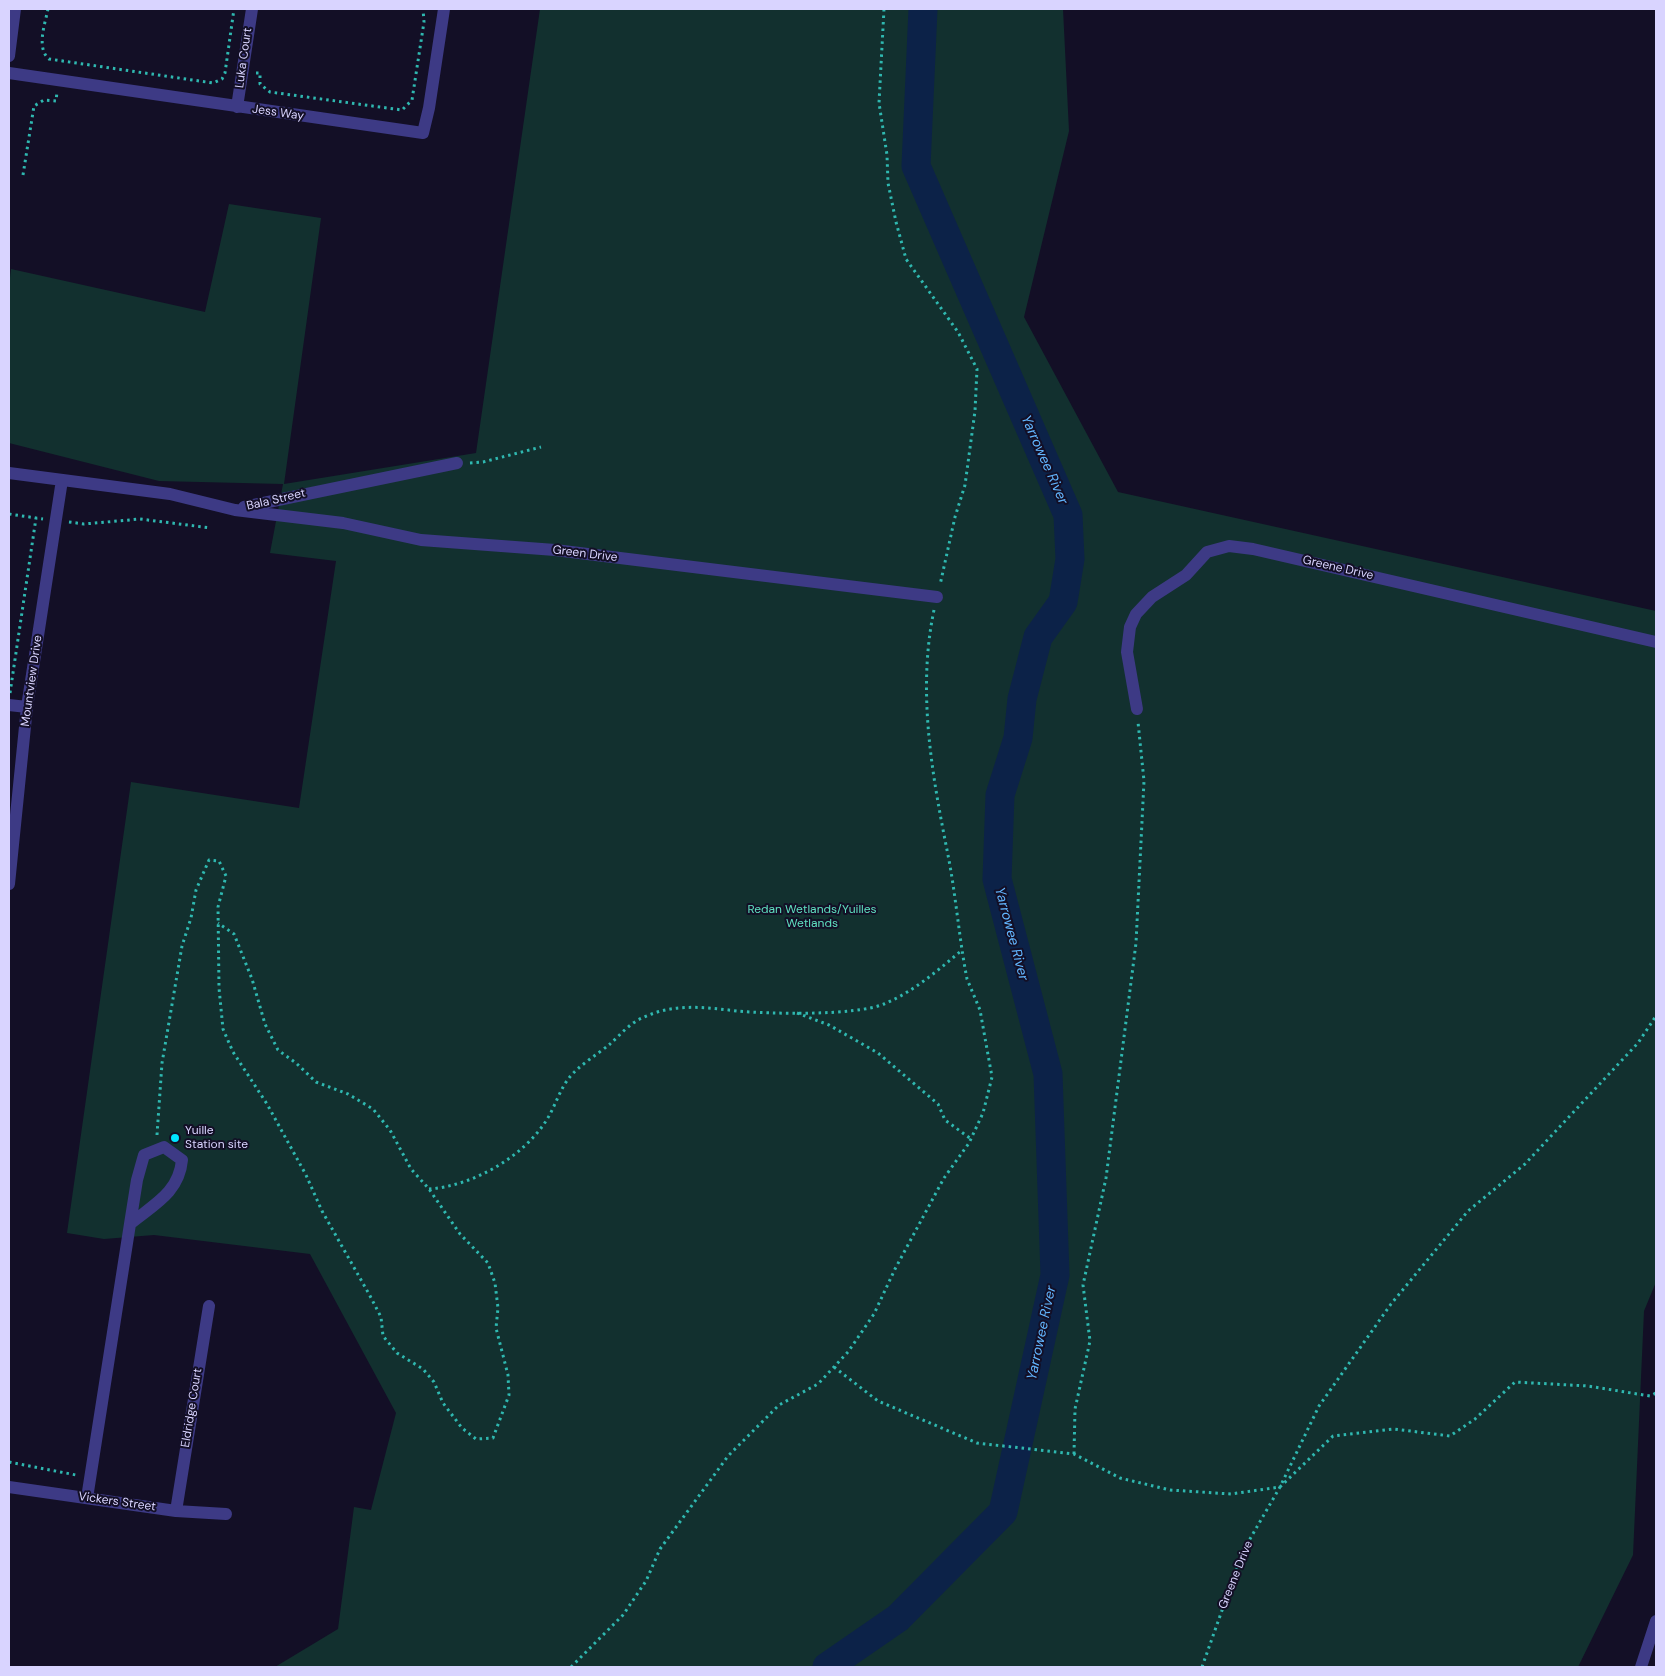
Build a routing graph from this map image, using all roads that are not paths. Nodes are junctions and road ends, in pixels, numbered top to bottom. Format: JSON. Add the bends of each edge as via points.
{"nodes":[{"id":1,"x":16,"y":9,"type":"edge"},
{"id":2,"x":252,"y":9,"type":"edge"},
{"id":3,"x":444,"y":9,"type":"edge"},
{"id":4,"x":9,"y":56,"type":"edge"},
{"id":5,"x":9,"y":73,"type":"edge"},
{"id":6,"x":237,"y":107,"type":"junction"},
{"id":7,"x":457,"y":463,"type":"road end"},
{"id":8,"x":9,"y":473,"type":"edge"},
{"id":9,"x":62,"y":480,"type":"junction"},
{"id":10,"x":235,"y":510,"type":"junction"},
{"id":11,"x":937,"y":597,"type":"road end"},
{"id":12,"x":1656,"y":642,"type":"edge"},
{"id":13,"x":9,"y":704,"type":"edge"},
{"id":14,"x":28,"y":707,"type":"junction"},
{"id":15,"x":1137,"y":709,"type":"road end"},
{"id":16,"x":9,"y":884,"type":"edge"},
{"id":17,"x":130,"y":1224,"type":"junction"},
{"id":18,"x":209,"y":1306,"type":"dead end"},
{"id":19,"x":9,"y":1487,"type":"edge"},
{"id":20,"x":87,"y":1498,"type":"junction"},
{"id":21,"x":176,"y":1511,"type":"junction"},
{"id":22,"x":226,"y":1514,"type":"dead end"},
{"id":23,"x":1656,"y":1621,"type":"edge"},
{"id":24,"x":1641,"y":1667,"type":"edge"}],
"edges":[{"from":1,"to":4,"type":"street"},
{"from":2,"to":6,"type":"street","name":"Luka Court"},
{"from":3,"to":6,"type":"street","name":"Jess Way","via":[[423,133]]},
{"from":5,"to":6,"type":"street","name":"Jess Way"},
{"from":7,"to":10,"type":"street","name":"Bala Street"},
{"from":8,"to":9,"type":"street","name":"Bala Street"},
{"from":9,"to":10,"type":"street","name":"Bala Street","via":[[170,494]]},
{"from":9,"to":14,"type":"street","name":"Mountview Drive"},
{"from":10,"to":11,"type":"street","name":"Green Drive","via":[[343,523],[421,540],[555,550]]},
{"from":12,"to":15,"type":"street","name":"Greene Drive","via":[[1266,552],[1221,547],[1207,552],[1186,575],[1152,597],[1136,614],[1130,627],[1127,652]]},
{"from":13,"to":14,"type":"street"},
{"from":14,"to":16,"type":"street","name":"Mountview Drive"},
{"from":17,"to":17,"type":"street","via":[[144,1155],[164,1147],[182,1160],[181,1174],[173,1190]]},
{"from":17,"to":20,"type":"street"},
{"from":18,"to":21,"type":"street","name":"Eldridge Court"},
{"from":19,"to":20,"type":"street","name":"Vickers Street"},
{"from":20,"to":21,"type":"street","name":"Vickers Street"},
{"from":21,"to":22,"type":"street","name":"Vickers Street"},
{"from":23,"to":24,"type":"street"}]}
